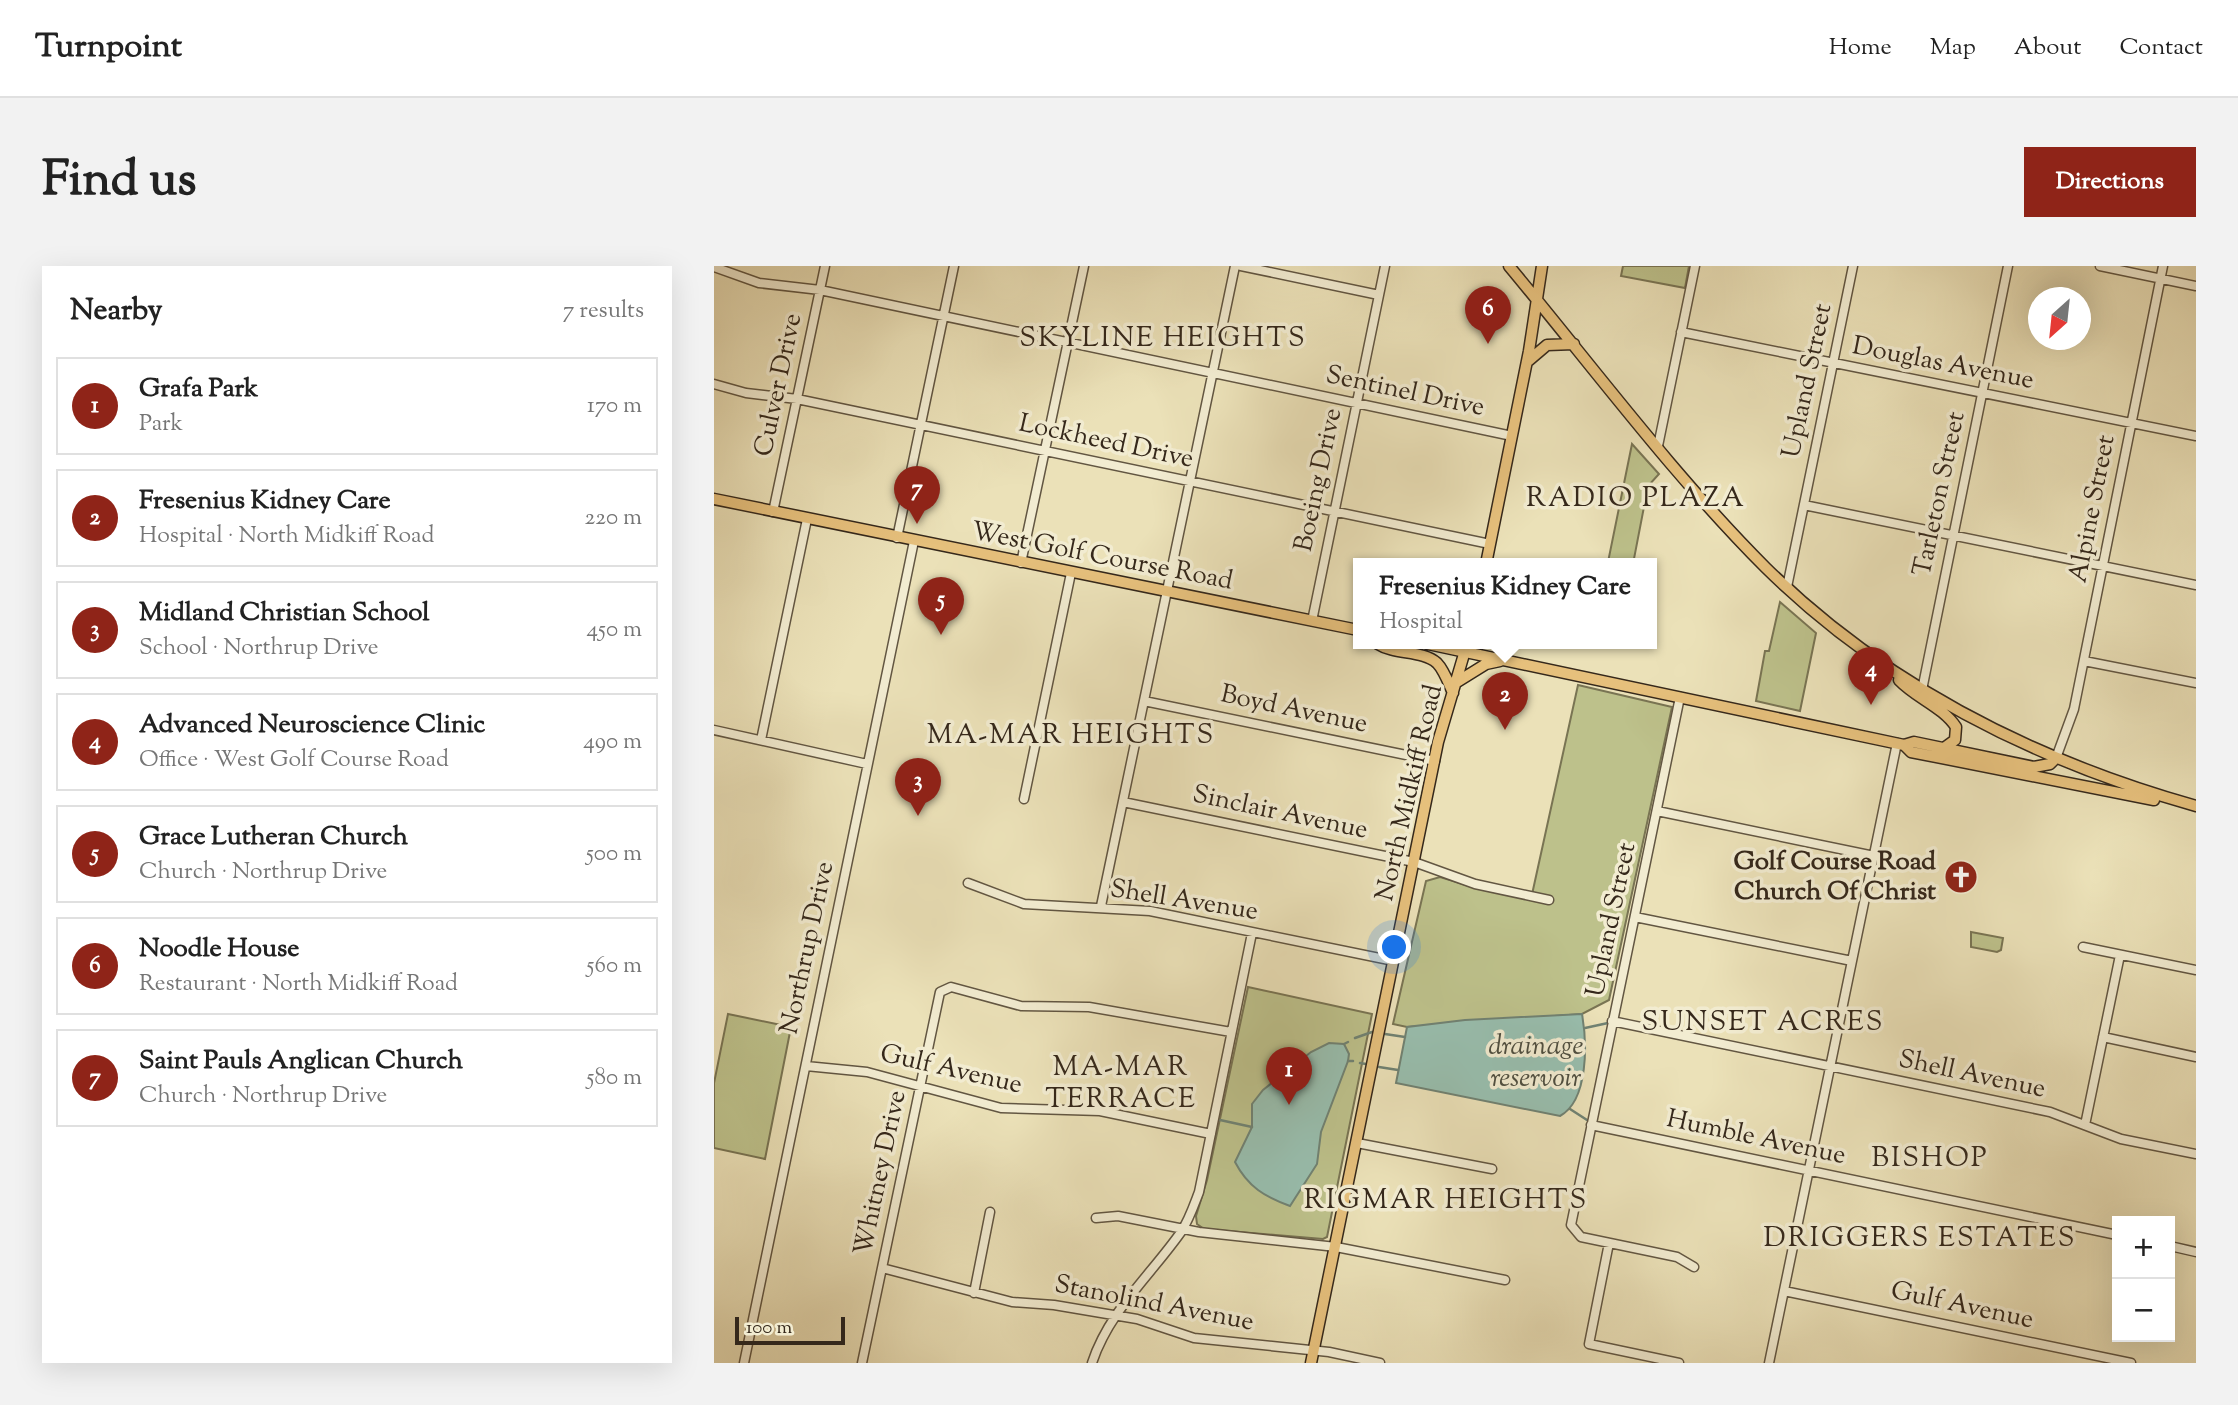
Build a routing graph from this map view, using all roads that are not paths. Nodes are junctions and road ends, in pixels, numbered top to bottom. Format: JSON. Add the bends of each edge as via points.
{"nodes":[{"id":1,"x":825,"y":266,"type":"edge"},
{"id":2,"x":954,"y":266,"type":"edge"},
{"id":3,"x":1084,"y":266,"type":"edge"},
{"id":4,"x":1235,"y":266,"type":"edge"},
{"id":5,"x":1241,"y":266,"type":"edge"},
{"id":6,"x":1385,"y":266,"type":"edge"},
{"id":7,"x":1509,"y":266,"type":"edge"},
{"id":8,"x":1542,"y":266,"type":"edge"},
{"id":9,"x":1695,"y":266,"type":"edge"},
{"id":10,"x":1853,"y":266,"type":"edge"},
{"id":11,"x":2008,"y":266,"type":"edge"},
{"id":12,"x":2099,"y":266,"type":"edge"},
{"id":13,"x":2163,"y":266,"type":"edge"},
{"id":14,"x":714,"y":267,"type":"edge"},
{"id":15,"x":2161,"y":278,"type":"junction"},
{"id":16,"x":2196,"y":286,"type":"edge"},
{"id":17,"x":820,"y":290,"type":"junction"},
{"id":18,"x":1379,"y":295,"type":"junction"},
{"id":19,"x":1537,"y":299,"type":"junction"},
{"id":20,"x":943,"y":317,"type":"junction"},
{"id":21,"x":1681,"y":332,"type":"junction"},
{"id":22,"x":1068,"y":343,"type":"junction"},
{"id":23,"x":1574,"y":344,"type":"junction"},
{"id":24,"x":1527,"y":363,"type":"junction"},
{"id":25,"x":1834,"y":363,"type":"junction"},
{"id":26,"x":1212,"y":373,"type":"junction"},
{"id":27,"x":714,"y":384,"type":"edge"},
{"id":28,"x":1982,"y":393,"type":"junction"},
{"id":29,"x":797,"y":399,"type":"junction"},
{"id":30,"x":1357,"y":403,"type":"junction"},
{"id":31,"x":2132,"y":423,"type":"junction"},
{"id":32,"x":921,"y":425,"type":"junction"},
{"id":33,"x":1512,"y":436,"type":"junction"},
{"id":34,"x":2196,"y":436,"type":"edge"},
{"id":35,"x":1658,"y":446,"type":"junction"},
{"id":36,"x":1045,"y":451,"type":"junction"},
{"id":37,"x":1189,"y":481,"type":"junction"},
{"id":38,"x":714,"y":499,"type":"edge"},
{"id":39,"x":1804,"y":505,"type":"junction"},
{"id":40,"x":1335,"y":511,"type":"junction"},
{"id":41,"x":774,"y":512,"type":"junction"},
{"id":42,"x":807,"y":519,"type":"junction"},
{"id":43,"x":1953,"y":536,"type":"junction"},
{"id":44,"x":897,"y":538,"type":"junction"},
{"id":45,"x":914,"y":541,"type":"junction"},
{"id":46,"x":1490,"y":544,"type":"junction"},
{"id":47,"x":1487,"y":558,"type":"edge"},
{"id":48,"x":1021,"y":563,"type":"junction"},
{"id":49,"x":2102,"y":566,"type":"junction"},
{"id":50,"x":1071,"y":573,"type":"junction"},
{"id":51,"x":2196,"y":585,"type":"edge"},
{"id":52,"x":1787,"y":587,"type":"junction"},
{"id":53,"x":1166,"y":592,"type":"junction"},
{"id":54,"x":1312,"y":621,"type":"junction"},
{"id":55,"x":1353,"y":630,"type":"edge"},
{"id":56,"x":1385,"y":649,"type":"edge"},
{"id":57,"x":1466,"y":649,"type":"edge"},
{"id":58,"x":1469,"y":649,"type":"edge"},
{"id":59,"x":1505,"y":660,"type":"junction"},
{"id":60,"x":2084,"y":661,"type":"junction"},
{"id":61,"x":1885,"y":664,"type":"junction"},
{"id":62,"x":2196,"y":683,"type":"edge"},
{"id":63,"x":1455,"y":688,"type":"junction"},
{"id":64,"x":1922,"y":690,"type":"junction"},
{"id":65,"x":1680,"y":697,"type":"junction"},
{"id":66,"x":1144,"y":701,"type":"junction"},
{"id":67,"x":714,"y":730,"type":"edge"},
{"id":68,"x":761,"y":740,"type":"junction"},
{"id":69,"x":1900,"y":743,"type":"junction"},
{"id":70,"x":1944,"y":748,"type":"junction"},
{"id":71,"x":2056,"y":758,"type":"junction"},
{"id":72,"x":1435,"y":761,"type":"junction"},
{"id":73,"x":867,"y":764,"type":"junction"},
{"id":74,"x":1024,"y":799,"type":"dead end"},
{"id":75,"x":1123,"y":802,"type":"junction"},
{"id":76,"x":2196,"y":806,"type":"edge"},
{"id":77,"x":1657,"y":811,"type":"junction"},
{"id":78,"x":1874,"y":856,"type":"junction"},
{"id":79,"x":1414,"y":862,"type":"junction"},
{"id":80,"x":968,"y":883,"type":"dead end"},
{"id":81,"x":1549,"y":900,"type":"dead end"},
{"id":82,"x":1101,"y":906,"type":"junction"},
{"id":83,"x":1634,"y":917,"type":"junction"},
{"id":84,"x":1252,"y":933,"type":"junction"},
{"id":85,"x":2083,"y":947,"type":"dead end"},
{"id":86,"x":2120,"y":955,"type":"junction"},
{"id":87,"x":1394,"y":961,"type":"junction"},
{"id":88,"x":1852,"y":961,"type":"junction"},
{"id":89,"x":2196,"y":971,"type":"edge"},
{"id":90,"x":1612,"y":1021,"type":"junction"},
{"id":91,"x":1231,"y":1032,"type":"junction"},
{"id":92,"x":2103,"y":1037,"type":"junction"},
{"id":93,"x":2196,"y":1056,"type":"edge"},
{"id":94,"x":806,"y":1066,"type":"junction"},
{"id":95,"x":1830,"y":1066,"type":"junction"},
{"id":96,"x":921,"y":1084,"type":"junction"},
{"id":97,"x":1591,"y":1125,"type":"junction"},
{"id":98,"x":2085,"y":1125,"type":"junction"},
{"id":99,"x":1211,"y":1134,"type":"junction"},
{"id":100,"x":1357,"y":1143,"type":"junction"},
{"id":101,"x":2196,"y":1154,"type":"edge"},
{"id":102,"x":1492,"y":1169,"type":"dead end"},
{"id":103,"x":1809,"y":1171,"type":"junction"},
{"id":104,"x":990,"y":1212,"type":"dead end"},
{"id":105,"x":1096,"y":1218,"type":"dead end"},
{"id":106,"x":1183,"y":1229,"type":"junction"},
{"id":107,"x":2112,"y":1234,"type":"edge"},
{"id":108,"x":1609,"y":1243,"type":"junction"},
{"id":109,"x":1336,"y":1247,"type":"junction"},
{"id":110,"x":2175,"y":1247,"type":"edge"},
{"id":111,"x":2196,"y":1252,"type":"edge"},
{"id":112,"x":1694,"y":1267,"type":"dead end"},
{"id":113,"x":882,"y":1268,"type":"junction"},
{"id":114,"x":1505,"y":1280,"type":"dead end"},
{"id":115,"x":1784,"y":1291,"type":"junction"},
{"id":116,"x":974,"y":1293,"type":"junction"},
{"id":117,"x":1115,"y":1314,"type":"junction"},
{"id":118,"x":1312,"y":1358,"type":"edge"},
{"id":119,"x":744,"y":1363,"type":"edge"},
{"id":120,"x":862,"y":1363,"type":"edge"},
{"id":121,"x":1092,"y":1363,"type":"edge"},
{"id":122,"x":1380,"y":1363,"type":"edge"},
{"id":123,"x":1679,"y":1363,"type":"edge"},
{"id":124,"x":1769,"y":1363,"type":"edge"},
{"id":125,"x":2131,"y":1363,"type":"edge"}],
"edges":[{"from":1,"to":17,"type":"street","name":"Culver Drive"},
{"from":2,"to":20,"type":"street"},
{"from":3,"to":22,"type":"street"},
{"from":4,"to":26,"type":"street"},
{"from":5,"to":18,"type":"street"},
{"from":6,"to":18,"type":"street","name":"Boeing Drive"},
{"from":7,"to":19,"type":"main road"},
{"from":8,"to":19,"type":"main road"},
{"from":9,"to":21,"type":"street"},
{"from":10,"to":25,"type":"street","name":"Upland Street"},
{"from":11,"to":28,"type":"street","name":"Tarleton Street"},
{"from":12,"to":15,"type":"street"},
{"from":13,"to":15,"type":"street","name":"Alpine Street"},
{"from":14,"to":17,"type":"street","name":"Sentinel Drive","via":[[759,283]]},
{"from":15,"to":16,"type":"street"},
{"from":15,"to":31,"type":"street","name":"Alpine Street"},
{"from":17,"to":20,"type":"street","name":"Sentinel Drive"},
{"from":17,"to":29,"type":"street","name":"Culver Drive"},
{"from":18,"to":30,"type":"street","name":"Boeing Drive"},
{"from":19,"to":23,"type":"main road"},
{"from":19,"to":24,"type":"main road"},
{"from":20,"to":22,"type":"street","name":"Sentinel Drive"},
{"from":20,"to":32,"type":"street"},
{"from":21,"to":25,"type":"street","name":"Douglas Avenue"},
{"from":21,"to":35,"type":"street"},
{"from":22,"to":26,"type":"street","name":"Sentinel Drive"},
{"from":22,"to":36,"type":"street"},
{"from":23,"to":24,"type":"main road","via":[[1547,345]]},
{"from":23,"to":35,"type":"main road"},
{"from":24,"to":33,"type":"main road"},
{"from":25,"to":28,"type":"street","name":"Douglas Avenue"},
{"from":25,"to":39,"type":"street","name":"Upland Street"},
{"from":26,"to":30,"type":"street","name":"Sentinel Drive"},
{"from":26,"to":37,"type":"street"},
{"from":27,"to":29,"type":"street","name":"Lockheed Drive"},
{"from":28,"to":31,"type":"street","name":"Douglas Avenue"},
{"from":28,"to":43,"type":"street","name":"Tarleton Street"},
{"from":29,"to":32,"type":"street","name":"Lockheed Drive"},
{"from":29,"to":41,"type":"street","name":"Culver Drive"},
{"from":30,"to":33,"type":"street","name":"Sentinel Drive"},
{"from":30,"to":40,"type":"street","name":"Boeing Drive"},
{"from":31,"to":34,"type":"street","name":"Douglas Avenue"},
{"from":31,"to":49,"type":"street","name":"Alpine Street"},
{"from":32,"to":36,"type":"street","name":"Lockheed Drive"},
{"from":32,"to":44,"type":"street"},
{"from":33,"to":46,"type":"main road"},
{"from":35,"to":52,"type":"main road","via":[[1731,532]]},
{"from":36,"to":37,"type":"street","name":"Lockheed Drive"},
{"from":36,"to":48,"type":"street"},
{"from":37,"to":40,"type":"street","name":"Lockheed Drive"},
{"from":37,"to":53,"type":"street"},
{"from":38,"to":41,"type":"main road","name":"West Golf Course Road"},
{"from":39,"to":43,"type":"street"},
{"from":39,"to":52,"type":"street","name":"Upland Street"},
{"from":40,"to":46,"type":"street","name":"Lockheed Drive"},
{"from":40,"to":54,"type":"street","name":"Boeing Drive"},
{"from":41,"to":42,"type":"main road","name":"West Golf Course Road"},
{"from":42,"to":44,"type":"main road","name":"West Golf Course Road"},
{"from":42,"to":68,"type":"street"},
{"from":43,"to":49,"type":"street"},
{"from":43,"to":64,"type":"street","name":"Tarleton Street"},
{"from":44,"to":45,"type":"main road","name":"West Golf Course Road"},
{"from":45,"to":48,"type":"main road","name":"West Golf Course Road"},
{"from":45,"to":73,"type":"street","name":"Northrup Drive"},
{"from":46,"to":47,"type":"main road"},
{"from":48,"to":50,"type":"main road","name":"West Golf Course Road"},
{"from":49,"to":51,"type":"street"},
{"from":49,"to":60,"type":"street","name":"Alpine Street"},
{"from":50,"to":53,"type":"main road","name":"West Golf Course Road"},
{"from":50,"to":74,"type":"street"},
{"from":52,"to":61,"type":"main road"},
{"from":53,"to":54,"type":"main road","name":"West Golf Course Road"},
{"from":53,"to":66,"type":"street"},
{"from":54,"to":55,"type":"main road","name":"West Golf Course Road"},
{"from":56,"to":63,"type":"main road","via":[[1430,659]]},
{"from":57,"to":63,"type":"main road","name":"North Midkiff Road"},
{"from":58,"to":59,"type":"main road"},
{"from":59,"to":63,"type":"main road","via":[[1486,664]]},
{"from":59,"to":65,"type":"main road"},
{"from":60,"to":62,"type":"street"},
{"from":60,"to":71,"type":"street","name":"Alpine Street","via":[[2074,709]]},
{"from":61,"to":64,"type":"main road"},
{"from":61,"to":70,"type":"main road","via":[[1914,696],[1951,719],[1956,738]]},
{"from":63,"to":72,"type":"main road","name":"North Midkiff Road"},
{"from":64,"to":71,"type":"main road"},
{"from":65,"to":69,"type":"main road"},
{"from":65,"to":77,"type":"street","name":"Upland Street"},
{"from":66,"to":72,"type":"street","name":"Boyd Avenue"},
{"from":66,"to":75,"type":"street"},
{"from":67,"to":68,"type":"street"},
{"from":68,"to":73,"type":"street"},
{"from":69,"to":70,"type":"main road"},
{"from":69,"to":76,"type":"main road","via":[[1911,752]]},
{"from":69,"to":78,"type":"street"},
{"from":70,"to":71,"type":"main road","via":[[2035,767]]},
{"from":71,"to":76,"type":"main road"},
{"from":72,"to":79,"type":"main road","name":"North Midkiff Road"},
{"from":73,"to":94,"type":"street","name":"Northrup Drive"},
{"from":75,"to":79,"type":"street","name":"Sinclair Avenue"},
{"from":75,"to":82,"type":"street"},
{"from":77,"to":78,"type":"street"},
{"from":77,"to":83,"type":"street","name":"Upland Street"},
{"from":78,"to":88,"type":"street"},
{"from":79,"to":81,"type":"street","name":"Sinclair Avenue","via":[[1475,884]]},
{"from":79,"to":87,"type":"main road","name":"North Midkiff Road"},
{"from":80,"to":82,"type":"street","name":"Shell Avenue","via":[[1024,904]]},
{"from":82,"to":84,"type":"street","name":"Shell Avenue","via":[[1150,911]]},
{"from":83,"to":88,"type":"street"},
{"from":83,"to":90,"type":"street","name":"Upland Street"},
{"from":84,"to":87,"type":"street","name":"Shell Avenue"},
{"from":84,"to":91,"type":"street"},
{"from":85,"to":86,"type":"street"},
{"from":86,"to":89,"type":"street"},
{"from":86,"to":92,"type":"street"},
{"from":87,"to":100,"type":"main road","name":"North Midkiff Road"},
{"from":88,"to":95,"type":"street"},
{"from":90,"to":95,"type":"street","name":"Shell Avenue"},
{"from":90,"to":97,"type":"street","name":"Upland Street"},
{"from":91,"to":96,"type":"street","name":"Whitney Drive","via":[[1089,1007],[1021,1006],[951,987],[940,992]]},
{"from":91,"to":99,"type":"street"},
{"from":92,"to":93,"type":"street"},
{"from":92,"to":98,"type":"street"},
{"from":94,"to":96,"type":"street","name":"Gulf Avenue","via":[[867,1072]]},
{"from":94,"to":119,"type":"street","name":"Northrup Drive"},
{"from":95,"to":98,"type":"street","name":"Shell Avenue","via":[[2050,1112]]},
{"from":95,"to":103,"type":"street"},
{"from":96,"to":99,"type":"street","name":"Gulf Avenue","via":[[1001,1108],[1100,1111]]},
{"from":96,"to":113,"type":"street","name":"Whitney Drive"},
{"from":97,"to":103,"type":"street","name":"Humble Avenue"},
{"from":97,"to":108,"type":"street","name":"Upland Street","via":[[1571,1225],[1575,1233]]},
{"from":98,"to":101,"type":"street","name":"Shell Avenue","via":[[2120,1139]]},
{"from":99,"to":106,"type":"street","via":[[1199,1192]]},
{"from":100,"to":102,"type":"street"},
{"from":100,"to":109,"type":"main road","name":"North Midkiff Road"},
{"from":103,"to":107,"type":"street","name":"Humble Avenue"},
{"from":103,"to":115,"type":"street"},
{"from":104,"to":116,"type":"street"},
{"from":105,"to":106,"type":"street","via":[[1118,1216]]},
{"from":106,"to":109,"type":"street"},
{"from":106,"to":117,"type":"street"},
{"from":108,"to":112,"type":"street","via":[[1677,1256]]},
{"from":108,"to":123,"type":"street","via":[[1589,1344]]},
{"from":109,"to":114,"type":"street"},
{"from":109,"to":118,"type":"main road","name":"North Midkiff Road"},
{"from":110,"to":111,"type":"street"},
{"from":113,"to":116,"type":"street","name":"Stanolind Avenue"},
{"from":113,"to":120,"type":"street","name":"Whitney Drive"},
{"from":115,"to":124,"type":"street"},
{"from":115,"to":125,"type":"street","name":"Gulf Avenue"},
{"from":116,"to":117,"type":"street","name":"Stanolind Avenue"},
{"from":117,"to":118,"type":"street","name":"Stanolind Avenue","via":[[1194,1338]]},
{"from":117,"to":121,"type":"street"},
{"from":118,"to":122,"type":"street","name":"Stanolind Avenue"}]}
